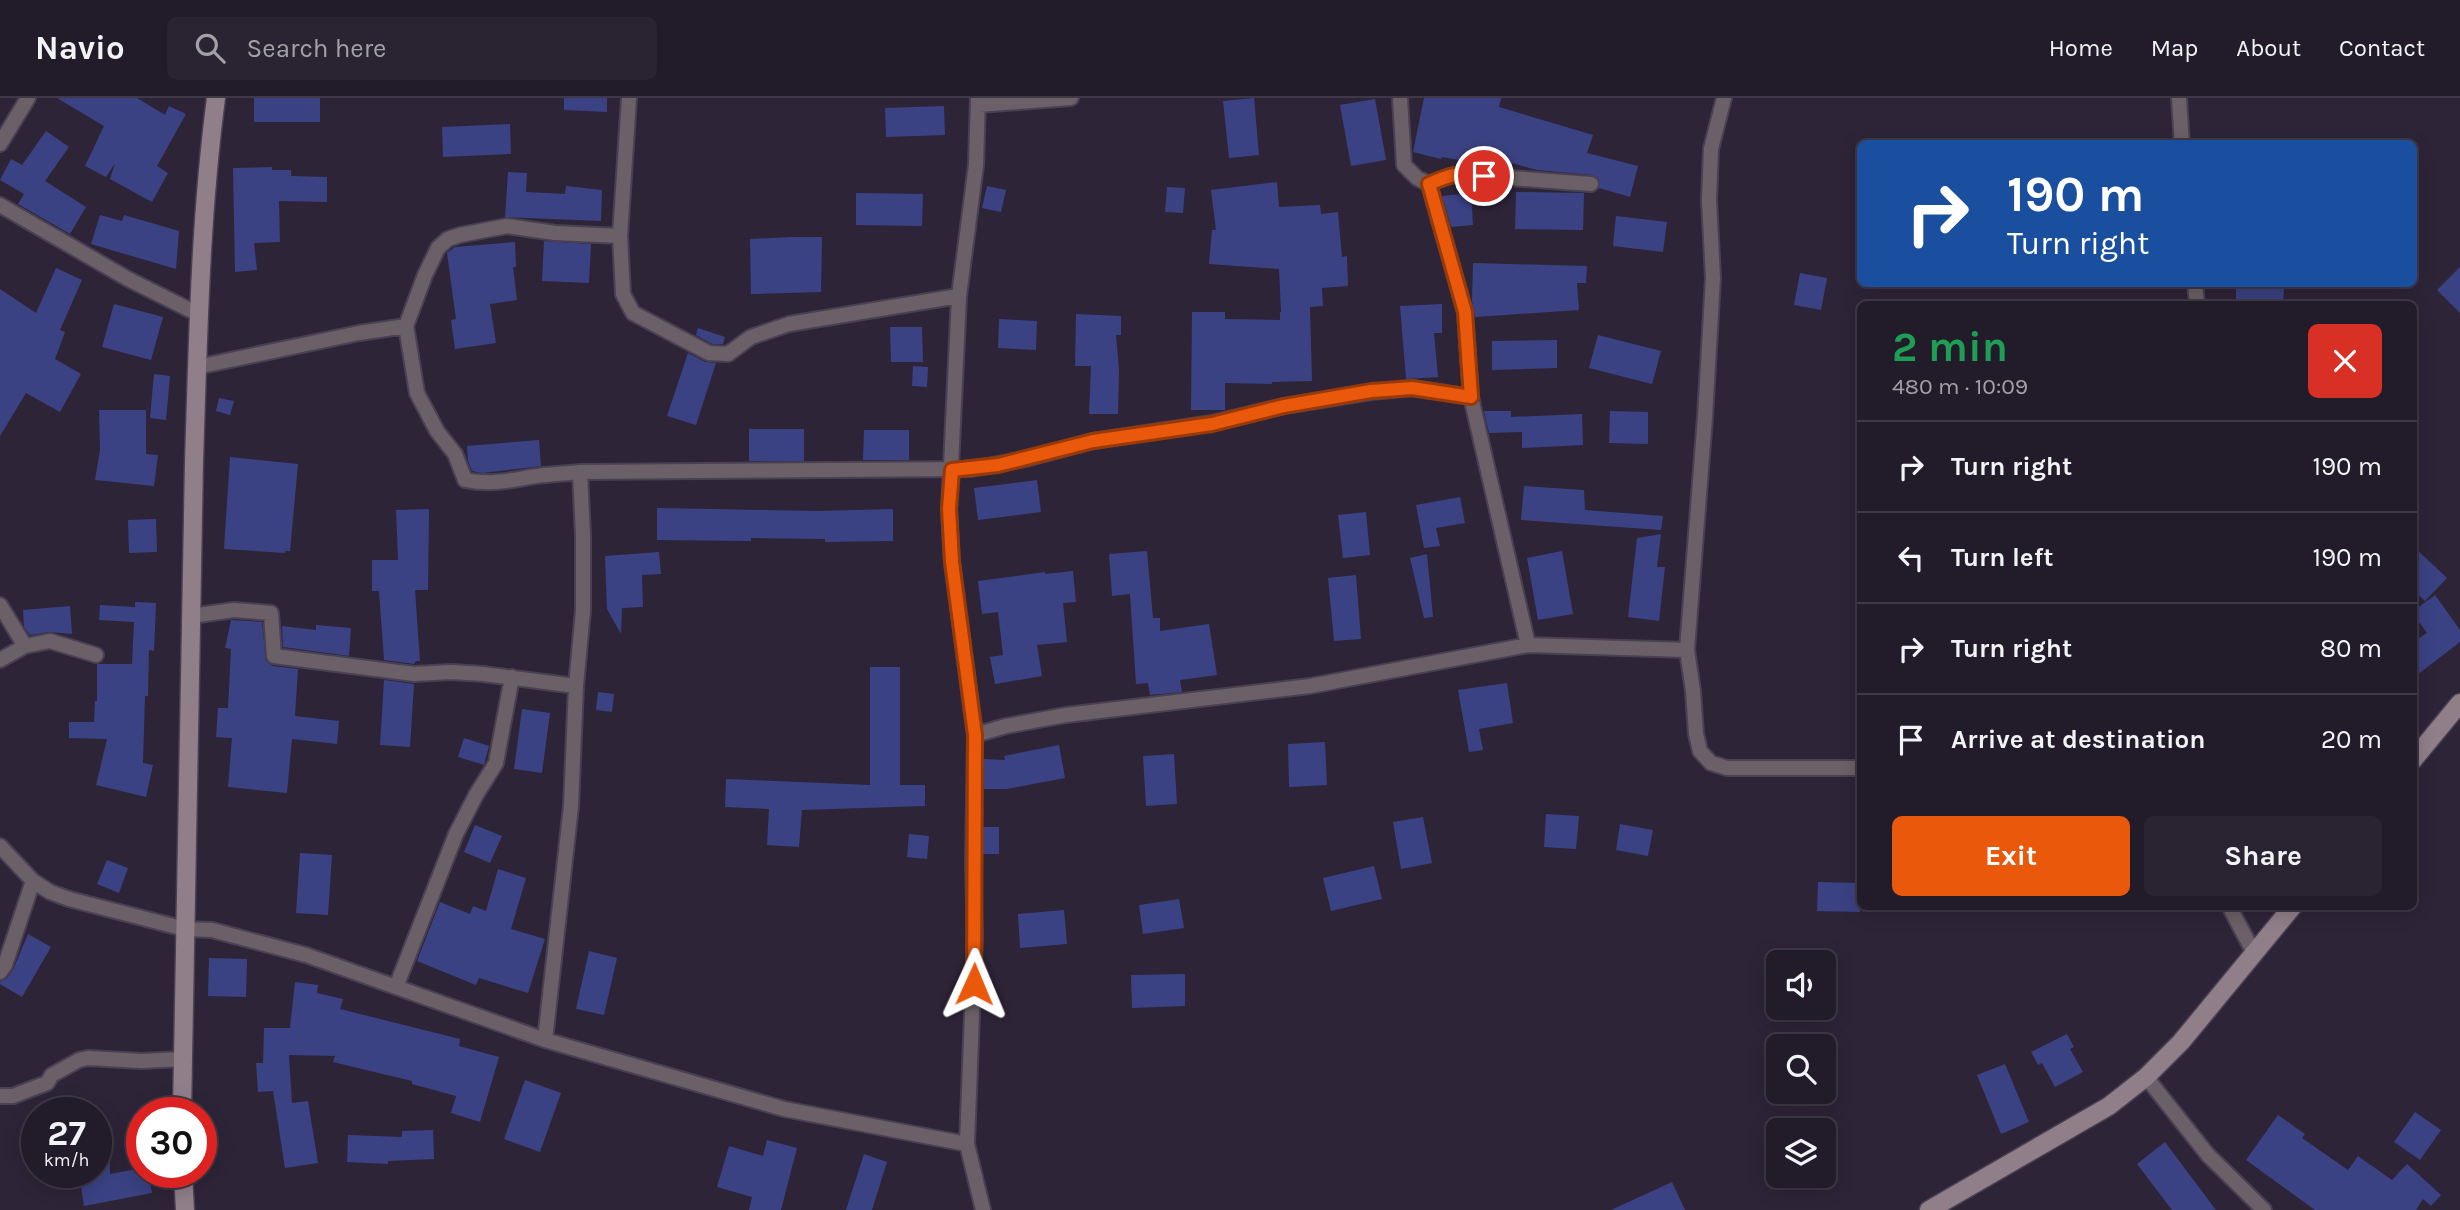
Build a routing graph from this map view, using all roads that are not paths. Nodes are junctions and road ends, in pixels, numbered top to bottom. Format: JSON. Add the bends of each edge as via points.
{"nodes":[{"id":1,"x":28,"y":98,"type":"edge"},
{"id":2,"x":216,"y":98,"type":"edge"},
{"id":3,"x":629,"y":98,"type":"edge"},
{"id":4,"x":1071,"y":98,"type":"edge"},
{"id":5,"x":1400,"y":98,"type":"edge"},
{"id":6,"x":1724,"y":98,"type":"edge"},
{"id":7,"x":2179,"y":98,"type":"edge"},
{"id":8,"x":978,"y":102,"type":"edge"},
{"id":9,"x":2182,"y":140,"type":"edge"},
{"id":10,"x":0,"y":144,"type":"edge"},
{"id":11,"x":1429,"y":184,"type":"junction"},
{"id":12,"x":1591,"y":184,"type":"dead end"},
{"id":13,"x":0,"y":205,"type":"edge"},
{"id":14,"x":620,"y":236,"type":"junction"},
{"id":15,"x":959,"y":296,"type":"junction"},
{"id":16,"x":198,"y":314,"type":"junction"},
{"id":17,"x":407,"y":327,"type":"junction"},
{"id":18,"x":197,"y":367,"type":"junction"},
{"id":19,"x":1471,"y":397,"type":"junction"},
{"id":20,"x":952,"y":470,"type":"junction"},
{"id":21,"x":580,"y":472,"type":"junction"},
{"id":22,"x":0,"y":605,"type":"edge"},
{"id":23,"x":191,"y":616,"type":"junction"},
{"id":24,"x":1528,"y":645,"type":"junction"},
{"id":25,"x":25,"y":646,"type":"junction"},
{"id":26,"x":1687,"y":650,"type":"junction"},
{"id":27,"x":96,"y":655,"type":"dead end"},
{"id":28,"x":0,"y":660,"type":"edge"},
{"id":29,"x":512,"y":677,"type":"junction"},
{"id":30,"x":576,"y":686,"type":"junction"},
{"id":31,"x":2460,"y":703,"type":"edge"},
{"id":32,"x":975,"y":735,"type":"junction"},
{"id":33,"x":2417,"y":755,"type":"edge"},
{"id":34,"x":1857,"y":768,"type":"edge"},
{"id":35,"x":0,"y":846,"type":"edge"},
{"id":36,"x":33,"y":881,"type":"junction"},
{"id":37,"x":2231,"y":910,"type":"edge"},
{"id":38,"x":2290,"y":910,"type":"edge"},
{"id":39,"x":185,"y":929,"type":"junction"},
{"id":40,"x":2254,"y":953,"type":"junction"},
{"id":41,"x":0,"y":972,"type":"edge"},
{"id":42,"x":396,"y":986,"type":"junction"},
{"id":43,"x":545,"y":1040,"type":"junction"},
{"id":44,"x":184,"y":1059,"type":"junction"},
{"id":45,"x":2146,"y":1077,"type":"junction"},
{"id":46,"x":0,"y":1096,"type":"edge"},
{"id":47,"x":183,"y":1097,"type":"edge"},
{"id":48,"x":967,"y":1144,"type":"junction"},
{"id":49,"x":184,"y":1188,"type":"edge"},
{"id":50,"x":185,"y":1210,"type":"edge"},
{"id":51,"x":983,"y":1210,"type":"edge"},
{"id":52,"x":1929,"y":1210,"type":"edge"},
{"id":53,"x":2264,"y":1210,"type":"edge"}],
"edges":[{"from":1,"to":10,"type":"street"},
{"from":2,"to":16,"type":"main road"},
{"from":3,"to":14,"type":"street"},
{"from":4,"to":8,"type":"street"},
{"from":5,"to":11,"type":"street","via":[[1404,165]]},
{"from":6,"to":26,"type":"street","via":[[1711,149],[1713,278]]},
{"from":7,"to":9,"type":"street"},
{"from":8,"to":15,"type":"street","via":[[976,165]]},
{"from":11,"to":12,"type":"street","via":[[1468,172]]},
{"from":11,"to":19,"type":"street","via":[[1465,312]]},
{"from":13,"to":16,"type":"street"},
{"from":14,"to":15,"type":"street","via":[[623,294],[633,313],[709,353],[728,354],[751,337],[789,324]]},
{"from":14,"to":17,"type":"street","via":[[507,226],[448,239],[438,248],[425,275]]},
{"from":15,"to":20,"type":"street"},
{"from":16,"to":18,"type":"main road"},
{"from":17,"to":18,"type":"street"},
{"from":17,"to":21,"type":"street","via":[[417,393],[455,454],[465,480],[506,483]]},
{"from":18,"to":23,"type":"main road"},
{"from":19,"to":20,"type":"street","via":[[1412,388],[1371,391],[1212,424],[1093,441],[998,465]]},
{"from":19,"to":24,"type":"street"},
{"from":20,"to":21,"type":"street"},
{"from":20,"to":32,"type":"street","via":[[952,562]]},
{"from":21,"to":30,"type":"street","via":[[583,610]]},
{"from":22,"to":25,"type":"street"},
{"from":23,"to":29,"type":"street","via":[[234,610],[271,613],[274,656],[414,674]]},
{"from":23,"to":39,"type":"main road"},
{"from":24,"to":26,"type":"street"},
{"from":24,"to":32,"type":"street","via":[[1310,686],[1066,715]]},
{"from":25,"to":27,"type":"street","via":[[50,641]]},
{"from":25,"to":28,"type":"street"},
{"from":26,"to":34,"type":"street","via":[[1696,734],[1700,751],[1711,764],[1727,768]]},
{"from":29,"to":30,"type":"street"},
{"from":29,"to":42,"type":"street","via":[[496,763],[456,834]]},
{"from":30,"to":43,"type":"street","via":[[571,806]]},
{"from":31,"to":33,"type":"main road"},
{"from":32,"to":48,"type":"street"},
{"from":35,"to":36,"type":"street"},
{"from":36,"to":39,"type":"street","via":[[69,898]]},
{"from":36,"to":41,"type":"street"},
{"from":37,"to":40,"type":"street"},
{"from":38,"to":40,"type":"main road"},
{"from":39,"to":42,"type":"street","via":[[212,930],[264,943]]},
{"from":39,"to":44,"type":"main road"},
{"from":40,"to":45,"type":"main road"},
{"from":42,"to":43,"type":"street"},
{"from":43,"to":48,"type":"street","via":[[784,1109]]},
{"from":44,"to":46,"type":"street","via":[[88,1058],[52,1075],[47,1083]]},
{"from":44,"to":47,"type":"main road"},
{"from":45,"to":52,"type":"main road","via":[[2109,1106]]},
{"from":45,"to":53,"type":"street","via":[[2208,1155]]},
{"from":48,"to":51,"type":"street"},
{"from":49,"to":50,"type":"main road"}]}
